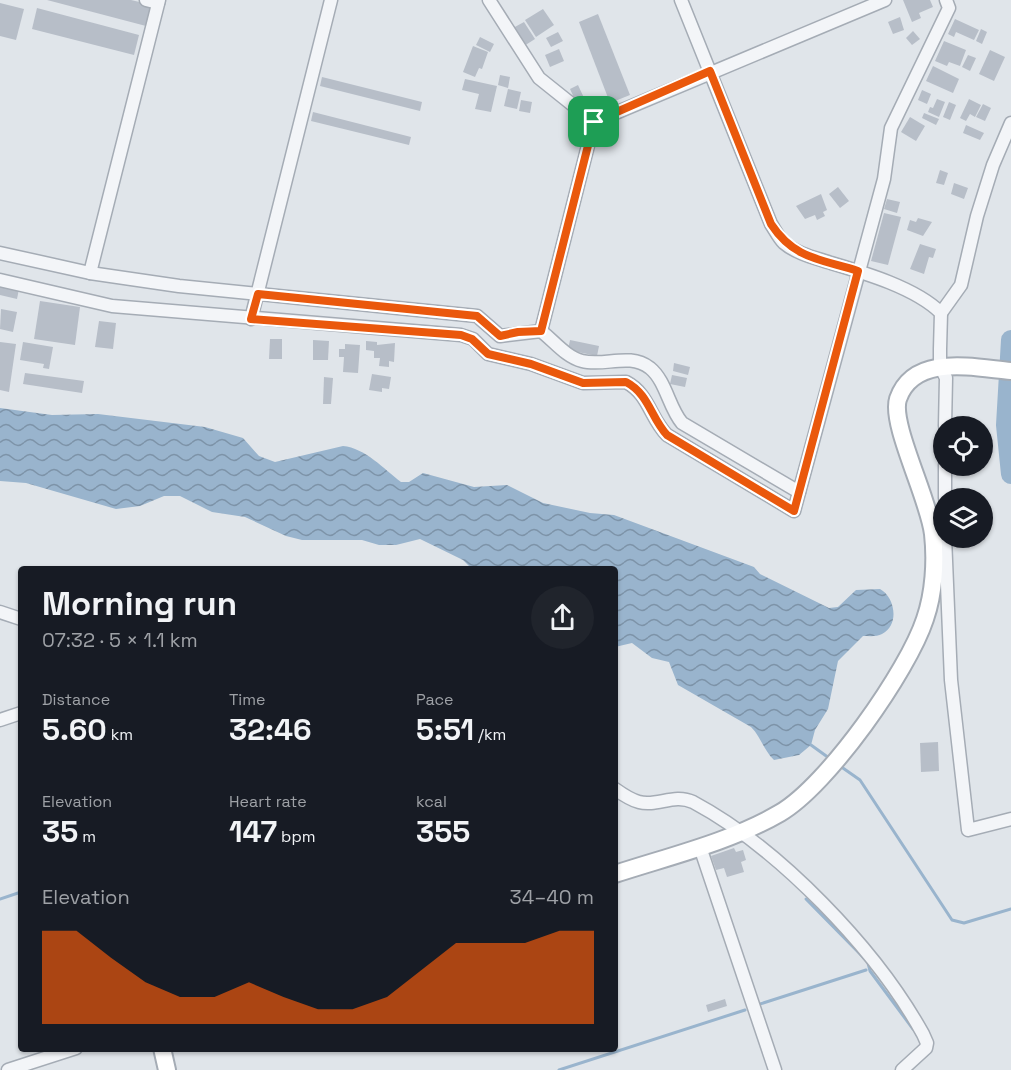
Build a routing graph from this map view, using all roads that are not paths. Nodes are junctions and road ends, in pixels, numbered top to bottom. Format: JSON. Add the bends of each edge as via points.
{"nodes":[{"id":1,"x":331,"y":0,"type":"edge"},
{"id":2,"x":489,"y":0,"type":"edge"},
{"id":3,"x":681,"y":0,"type":"edge"},
{"id":4,"x":885,"y":0,"type":"edge"},
{"id":5,"x":946,"y":0,"type":"edge"},
{"id":6,"x":155,"y":1,"type":"edge"},
{"id":7,"x":710,"y":71,"type":"junction"},
{"id":8,"x":594,"y":122,"type":"junction"},
{"id":9,"x":1011,"y":123,"type":"edge"},
{"id":10,"x":0,"y":253,"type":"edge"},
{"id":11,"x":858,"y":271,"type":"junction"},
{"id":12,"x":90,"y":273,"type":"junction"},
{"id":13,"x":0,"y":280,"type":"edge"},
{"id":14,"x":258,"y":294,"type":"junction"},
{"id":15,"x":944,"y":309,"type":"junction"},
{"id":16,"x":251,"y":319,"type":"junction"},
{"id":17,"x":541,"y":331,"type":"junction"},
{"id":18,"x":940,"y":366,"type":"junction"},
{"id":19,"x":1011,"y":371,"type":"edge"},
{"id":20,"x":945,"y":416,"type":"edge"},
{"id":21,"x":799,"y":492,"type":"junction"},
{"id":22,"x":945,"y":548,"type":"edge"},
{"id":23,"x":0,"y":612,"type":"edge"},
{"id":24,"x":18,"y":618,"type":"edge"},
{"id":25,"x":18,"y":714,"type":"edge"},
{"id":26,"x":0,"y":720,"type":"edge"},
{"id":27,"x":618,"y":791,"type":"edge"},
{"id":28,"x":1011,"y":819,"type":"edge"},
{"id":29,"x":740,"y":833,"type":"junction"},
{"id":30,"x":700,"y":847,"type":"junction"},
{"id":31,"x":618,"y":873,"type":"edge"},
{"id":32,"x":64,"y":1052,"type":"edge"},
{"id":33,"x":163,"y":1052,"type":"edge"},
{"id":34,"x":8,"y":1070,"type":"edge"},
{"id":35,"x":167,"y":1070,"type":"edge"},
{"id":36,"x":775,"y":1070,"type":"edge"},
{"id":37,"x":902,"y":1070,"type":"edge"}],
"edges":[{"from":1,"to":14,"type":"street"},
{"from":2,"to":8,"type":"street","via":[[539,78]]},
{"from":3,"to":7,"type":"street"},
{"from":4,"to":7,"type":"street"},
{"from":5,"to":11,"type":"street","via":[[949,8],[891,128],[884,179]]},
{"from":6,"to":12,"type":"street"},
{"from":7,"to":8,"type":"street"},
{"from":7,"to":11,"type":"street","via":[[771,224],[783,242],[799,253]]},
{"from":8,"to":17,"type":"street"},
{"from":9,"to":15,"type":"street","via":[[977,216],[961,285]]},
{"from":10,"to":12,"type":"street"},
{"from":11,"to":15,"type":"street"},
{"from":11,"to":21,"type":"street"},
{"from":12,"to":14,"type":"street"},
{"from":13,"to":16,"type":"street","via":[[112,306]]},
{"from":14,"to":16,"type":"street"},
{"from":14,"to":17,"type":"street","via":[[477,316],[500,336]]},
{"from":15,"to":18,"type":"street"},
{"from":16,"to":21,"type":"street","via":[[461,335],[472,339],[488,354],[535,365],[583,383],[626,382],[645,398],[667,435],[794,511]]},
{"from":17,"to":21,"type":"street","via":[[580,361],[624,360],[644,364],[658,378],[673,413],[682,423]]},
{"from":18,"to":19,"type":"street"},
{"from":18,"to":20,"type":"street","via":[[946,378]]},
{"from":18,"to":29,"type":"street","via":[[911,380],[896,409],[899,429],[932,524],[934,564],[929,607],[921,632],[905,662],[825,775],[791,806]]},
{"from":22,"to":28,"type":"street","via":[[951,680],[968,830]]},
{"from":23,"to":24,"type":"street"},
{"from":25,"to":26,"type":"street"},
{"from":27,"to":29,"type":"street","via":[[641,803],[673,797],[691,801]]},
{"from":29,"to":30,"type":"street"},
{"from":29,"to":37,"type":"street","via":[[820,903],[868,954],[917,1023],[927,1043],[921,1055]]},
{"from":30,"to":31,"type":"street"},
{"from":30,"to":36,"type":"street"},
{"from":32,"to":34,"type":"street"},
{"from":33,"to":35,"type":"street"}]}
